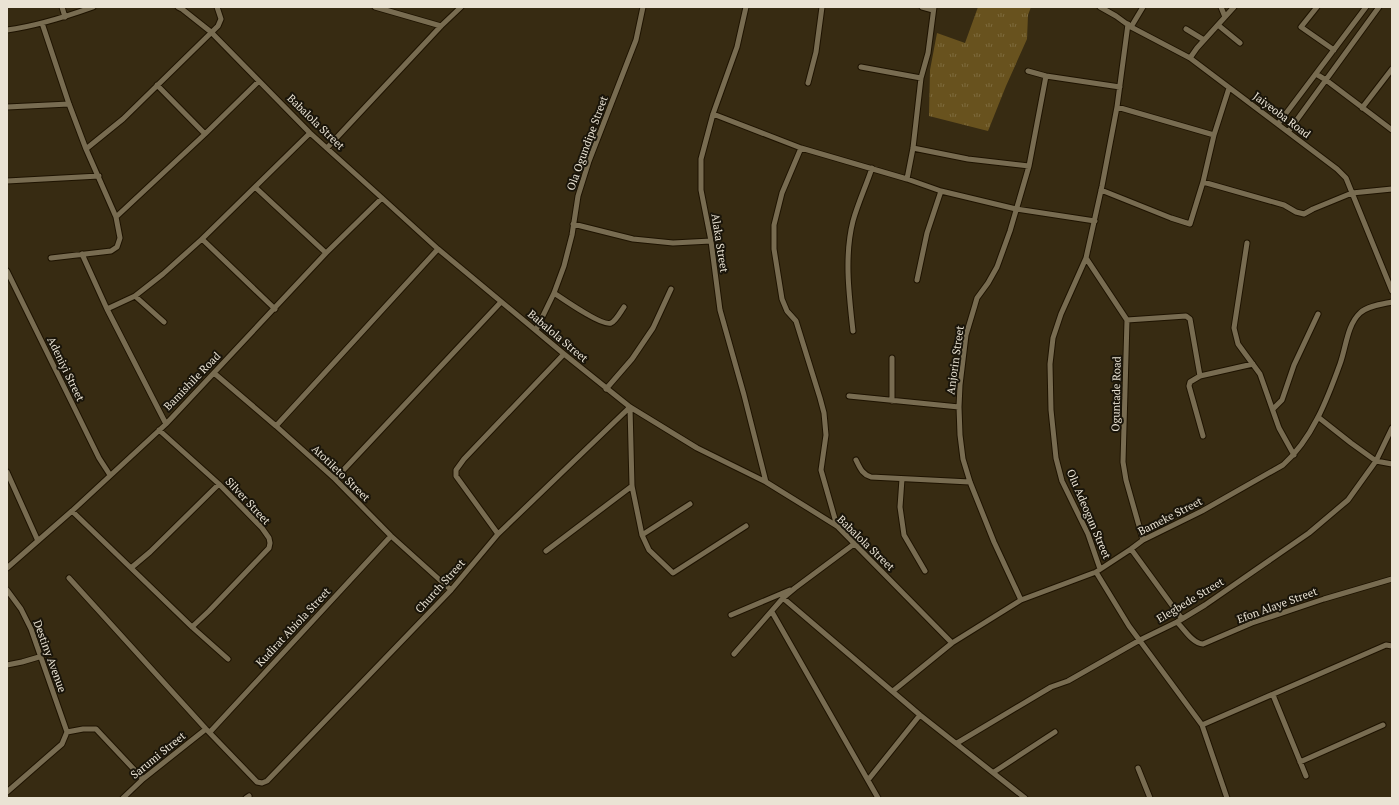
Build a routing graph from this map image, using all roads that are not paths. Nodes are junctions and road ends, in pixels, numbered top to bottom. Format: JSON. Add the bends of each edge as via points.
{"nodes":[{"id":1,"x":62,"y":7,"type":"edge"},
{"id":2,"x":93,"y":7,"type":"edge"},
{"id":3,"x":178,"y":7,"type":"edge"},
{"id":4,"x":217,"y":7,"type":"edge"},
{"id":5,"x":375,"y":7,"type":"edge"},
{"id":6,"x":461,"y":7,"type":"edge"},
{"id":7,"x":643,"y":7,"type":"edge"},
{"id":8,"x":746,"y":7,"type":"edge"},
{"id":9,"x":822,"y":7,"type":"edge"},
{"id":10,"x":922,"y":7,"type":"edge"},
{"id":11,"x":1100,"y":7,"type":"edge"},
{"id":12,"x":1143,"y":7,"type":"edge"},
{"id":13,"x":1220,"y":7,"type":"edge"},
{"id":14,"x":1234,"y":7,"type":"edge"},
{"id":15,"x":1317,"y":7,"type":"edge"},
{"id":16,"x":1366,"y":7,"type":"edge"},
{"id":17,"x":1379,"y":7,"type":"edge"},
{"id":18,"x":933,"y":9,"type":"edge"},
{"id":19,"x":65,"y":17,"type":"junction"},
{"id":20,"x":1225,"y":17,"type":"junction"},
{"id":21,"x":42,"y":23,"type":"junction"},
{"id":22,"x":1218,"y":25,"type":"junction"},
{"id":23,"x":441,"y":26,"type":"junction"},
{"id":24,"x":1130,"y":26,"type":"junction"},
{"id":25,"x":1186,"y":29,"type":"dead end"},
{"id":26,"x":7,"y":30,"type":"edge"},
{"id":27,"x":1348,"y":31,"type":"junction"},
{"id":28,"x":211,"y":32,"type":"junction"},
{"id":29,"x":1357,"y":37,"type":"junction"},
{"id":30,"x":1204,"y":40,"type":"junction"},
{"id":31,"x":1240,"y":43,"type":"dead end"},
{"id":32,"x":1334,"y":50,"type":"junction"},
{"id":33,"x":1190,"y":58,"type":"junction"},
{"id":34,"x":861,"y":67,"type":"dead end"},
{"id":35,"x":1392,"y":69,"type":"edge"},
{"id":36,"x":1028,"y":71,"type":"dead end"},
{"id":37,"x":1316,"y":74,"type":"junction"},
{"id":38,"x":1046,"y":76,"type":"junction"},
{"id":39,"x":921,"y":78,"type":"junction"},
{"id":40,"x":1326,"y":80,"type":"junction"},
{"id":41,"x":259,"y":81,"type":"junction"},
{"id":42,"x":808,"y":83,"type":"dead end"},
{"id":43,"x":157,"y":85,"type":"junction"},
{"id":44,"x":1120,"y":87,"type":"junction"},
{"id":45,"x":1229,"y":88,"type":"junction"},
{"id":46,"x":69,"y":104,"type":"junction"},
{"id":47,"x":7,"y":107,"type":"edge"},
{"id":48,"x":1117,"y":107,"type":"junction"},
{"id":49,"x":1362,"y":108,"type":"junction"},
{"id":50,"x":713,"y":114,"type":"junction"},
{"id":51,"x":1278,"y":124,"type":"junction"},
{"id":52,"x":1392,"y":130,"type":"edge"},
{"id":53,"x":1288,"y":132,"type":"junction"},
{"id":54,"x":310,"y":133,"type":"junction"},
{"id":55,"x":205,"y":134,"type":"junction"},
{"id":56,"x":1214,"y":135,"type":"junction"},
{"id":57,"x":327,"y":148,"type":"junction"},
{"id":58,"x":801,"y":148,"type":"junction"},
{"id":59,"x":913,"y":148,"type":"junction"},
{"id":60,"x":86,"y":149,"type":"junction"},
{"id":61,"x":1029,"y":166,"type":"junction"},
{"id":62,"x":872,"y":168,"type":"junction"},
{"id":63,"x":99,"y":176,"type":"junction"},
{"id":64,"x":907,"y":179,"type":"junction"},
{"id":65,"x":7,"y":181,"type":"edge"},
{"id":66,"x":1203,"y":182,"type":"junction"},
{"id":67,"x":255,"y":187,"type":"junction"},
{"id":68,"x":1392,"y":189,"type":"edge"},
{"id":69,"x":1101,"y":190,"type":"junction"},
{"id":70,"x":941,"y":191,"type":"junction"},
{"id":71,"x":1352,"y":193,"type":"junction"},
{"id":72,"x":382,"y":198,"type":"junction"},
{"id":73,"x":1016,"y":209,"type":"junction"},
{"id":74,"x":116,"y":217,"type":"junction"},
{"id":75,"x":1095,"y":221,"type":"junction"},
{"id":76,"x":573,"y":224,"type":"junction"},
{"id":77,"x":202,"y":239,"type":"junction"},
{"id":78,"x":711,"y":241,"type":"junction"},
{"id":79,"x":1246,"y":243,"type":"dead end"},
{"id":80,"x":438,"y":249,"type":"junction"},
{"id":81,"x":326,"y":253,"type":"junction"},
{"id":82,"x":82,"y":254,"type":"junction"},
{"id":83,"x":51,"y":258,"type":"dead end"},
{"id":84,"x":1086,"y":258,"type":"junction"},
{"id":85,"x":7,"y":271,"type":"edge"},
{"id":86,"x":916,"y":280,"type":"dead end"},
{"id":87,"x":671,"y":289,"type":"dead end"},
{"id":88,"x":1392,"y":291,"type":"edge"},
{"id":89,"x":554,"y":294,"type":"junction"},
{"id":90,"x":135,"y":296,"type":"junction"},
{"id":91,"x":501,"y":302,"type":"junction"},
{"id":92,"x":1392,"y":302,"type":"edge"},
{"id":93,"x":624,"y":307,"type":"dead end"},
{"id":94,"x":108,"y":309,"type":"junction"},
{"id":95,"x":275,"y":309,"type":"junction"},
{"id":96,"x":1318,"y":314,"type":"dead end"},
{"id":97,"x":1127,"y":320,"type":"junction"},
{"id":98,"x":164,"y":322,"type":"dead end"},
{"id":99,"x":536,"y":330,"type":"junction"},
{"id":100,"x":853,"y":331,"type":"dead end"},
{"id":101,"x":564,"y":354,"type":"junction"},
{"id":102,"x":892,"y":358,"type":"dead end"},
{"id":103,"x":1253,"y":364,"type":"junction"},
{"id":104,"x":214,"y":373,"type":"junction"},
{"id":105,"x":1200,"y":376,"type":"junction"},
{"id":106,"x":606,"y":389,"type":"junction"},
{"id":107,"x":849,"y":396,"type":"dead end"},
{"id":108,"x":892,"y":401,"type":"junction"},
{"id":109,"x":630,"y":407,"type":"junction"},
{"id":110,"x":959,"y":407,"type":"junction"},
{"id":111,"x":1272,"y":409,"type":"junction"},
{"id":112,"x":1318,"y":417,"type":"junction"},
{"id":113,"x":166,"y":424,"type":"junction"},
{"id":114,"x":276,"y":426,"type":"junction"},
{"id":115,"x":1392,"y":428,"type":"edge"},
{"id":116,"x":159,"y":430,"type":"junction"},
{"id":117,"x":1203,"y":436,"type":"dead end"},
{"id":118,"x":1294,"y":455,"type":"junction"},
{"id":119,"x":856,"y":460,"type":"dead end"},
{"id":120,"x":1376,"y":461,"type":"junction"},
{"id":121,"x":1392,"y":464,"type":"edge"},
{"id":122,"x":7,"y":472,"type":"edge"},
{"id":123,"x":110,"y":475,"type":"junction"},
{"id":124,"x":335,"y":479,"type":"junction"},
{"id":125,"x":902,"y":480,"type":"junction"},
{"id":126,"x":766,"y":482,"type":"junction"},
{"id":127,"x":970,"y":482,"type":"junction"},
{"id":128,"x":219,"y":484,"type":"junction"},
{"id":129,"x":632,"y":486,"type":"junction"},
{"id":130,"x":690,"y":504,"type":"dead end"},
{"id":131,"x":72,"y":511,"type":"junction"},
{"id":132,"x":746,"y":526,"type":"dead end"},
{"id":133,"x":837,"y":526,"type":"junction"},
{"id":134,"x":498,"y":534,"type":"junction"},
{"id":135,"x":642,"y":535,"type":"junction"},
{"id":136,"x":391,"y":536,"type":"junction"},
{"id":137,"x":1143,"y":540,"type":"junction"},
{"id":138,"x":38,"y":542,"type":"junction"},
{"id":139,"x":854,"y":544,"type":"junction"},
{"id":140,"x":1131,"y":549,"type":"junction"},
{"id":141,"x":546,"y":550,"type":"dead end"},
{"id":142,"x":7,"y":568,"type":"edge"},
{"id":143,"x":132,"y":568,"type":"junction"},
{"id":144,"x":1098,"y":570,"type":"junction"},
{"id":145,"x":925,"y":571,"type":"dead end"},
{"id":146,"x":69,"y":578,"type":"dead end"},
{"id":147,"x":1392,"y":579,"type":"edge"},
{"id":148,"x":795,"y":588,"type":"junction"},
{"id":149,"x":7,"y":590,"type":"edge"},
{"id":150,"x":450,"y":590,"type":"junction"},
{"id":151,"x":783,"y":598,"type":"junction"},
{"id":152,"x":1021,"y":600,"type":"junction"},
{"id":153,"x":772,"y":612,"type":"junction"},
{"id":154,"x":731,"y":615,"type":"dead end"},
{"id":155,"x":1180,"y":621,"type":"junction"},
{"id":156,"x":192,"y":627,"type":"junction"},
{"id":157,"x":1140,"y":640,"type":"junction"},
{"id":158,"x":952,"y":643,"type":"junction"},
{"id":159,"x":1392,"y":646,"type":"edge"},
{"id":160,"x":734,"y":654,"type":"dead end"},
{"id":161,"x":40,"y":657,"type":"junction"},
{"id":162,"x":228,"y":659,"type":"dead end"},
{"id":163,"x":7,"y":665,"type":"edge"},
{"id":164,"x":893,"y":691,"type":"junction"},
{"id":165,"x":1273,"y":695,"type":"junction"},
{"id":166,"x":920,"y":715,"type":"junction"},
{"id":167,"x":1383,"y":725,"type":"dead end"},
{"id":168,"x":1202,"y":726,"type":"junction"},
{"id":169,"x":208,"y":731,"type":"junction"},
{"id":170,"x":67,"y":732,"type":"junction"},
{"id":171,"x":1055,"y":732,"type":"dead end"},
{"id":172,"x":957,"y":743,"type":"junction"},
{"id":173,"x":1300,"y":762,"type":"junction"},
{"id":174,"x":1138,"y":768,"type":"dead end"},
{"id":175,"x":994,"y":772,"type":"junction"},
{"id":176,"x":1306,"y":776,"type":"dead end"},
{"id":177,"x":143,"y":779,"type":"junction"},
{"id":178,"x":868,"y":780,"type":"junction"},
{"id":179,"x":7,"y":792,"type":"edge"},
{"id":180,"x":123,"y":798,"type":"edge"},
{"id":181,"x":878,"y":798,"type":"edge"},
{"id":182,"x":1025,"y":798,"type":"edge"},
{"id":183,"x":1150,"y":798,"type":"edge"},
{"id":184,"x":1227,"y":798,"type":"edge"}],
"edges":[{"from":1,"to":19,"type":"street"},
{"from":2,"to":19,"type":"street"},
{"from":3,"to":28,"type":"street","name":"Babalola Street"},
{"from":4,"to":28,"type":"street","via":[[220,23]]},
{"from":5,"to":23,"type":"street"},
{"from":6,"to":23,"type":"street"},
{"from":7,"to":76,"type":"street","name":"Ola Ogundipe Street","via":[[636,40],[589,161],[578,196]]},
{"from":8,"to":50,"type":"street","name":"Alaka Street","via":[[737,47]]},
{"from":9,"to":42,"type":"street","via":[[816,52]]},
{"from":10,"to":18,"type":"street"},
{"from":11,"to":24,"type":"street","name":"Jaiyeoba Road"},
{"from":12,"to":24,"type":"street"},
{"from":13,"to":20,"type":"street"},
{"from":14,"to":20,"type":"street"},
{"from":15,"to":32,"type":"street","via":[[1301,27]]},
{"from":16,"to":27,"type":"street"},
{"from":17,"to":29,"type":"street"},
{"from":18,"to":39,"type":"street","via":[[928,53]]},
{"from":19,"to":21,"type":"street"},
{"from":20,"to":22,"type":"street"},
{"from":21,"to":26,"type":"street"},
{"from":21,"to":46,"type":"street"},
{"from":22,"to":30,"type":"street"},
{"from":22,"to":31,"type":"street"},
{"from":23,"to":57,"type":"street"},
{"from":24,"to":33,"type":"street","name":"Jaiyeoba Road"},
{"from":24,"to":44,"type":"street","name":"Olu Adeogun Street"},
{"from":25,"to":30,"type":"street"},
{"from":27,"to":29,"type":"street"},
{"from":27,"to":32,"type":"street"},
{"from":28,"to":41,"type":"street","name":"Babalola Street"},
{"from":28,"to":43,"type":"street"},
{"from":29,"to":40,"type":"street"},
{"from":30,"to":33,"type":"street"},
{"from":32,"to":37,"type":"street"},
{"from":33,"to":45,"type":"street","name":"Jaiyeoba Road"},
{"from":34,"to":39,"type":"street"},
{"from":35,"to":49,"type":"street"},
{"from":36,"to":38,"type":"street"},
{"from":37,"to":40,"type":"street"},
{"from":37,"to":51,"type":"street"},
{"from":38,"to":44,"type":"street"},
{"from":38,"to":61,"type":"street","name":"Anjorin Street"},
{"from":39,"to":59,"type":"street"},
{"from":40,"to":49,"type":"street"},
{"from":40,"to":53,"type":"street"},
{"from":41,"to":54,"type":"street","name":"Babalola Street"},
{"from":41,"to":55,"type":"street"},
{"from":43,"to":55,"type":"street"},
{"from":43,"to":60,"type":"street","via":[[123,119]]},
{"from":44,"to":48,"type":"street","name":"Olu Adeogun Street"},
{"from":45,"to":51,"type":"street","name":"Jaiyeoba Road"},
{"from":45,"to":56,"type":"street"},
{"from":46,"to":47,"type":"street"},
{"from":46,"to":60,"type":"street"},
{"from":48,"to":56,"type":"street"},
{"from":48,"to":69,"type":"street","name":"Olu Adeogun Street"},
{"from":49,"to":52,"type":"street"},
{"from":50,"to":58,"type":"street"},
{"from":50,"to":78,"type":"street","name":"Alaka Street","via":[[701,159],[701,190]]},
{"from":51,"to":53,"type":"street","name":"Jaiyeoba Road"},
{"from":53,"to":71,"type":"street","name":"Jaiyeoba Road","via":[[1337,169],[1346,178]]},
{"from":54,"to":57,"type":"street","name":"Babalola Street"},
{"from":54,"to":67,"type":"street"},
{"from":55,"to":74,"type":"street"},
{"from":56,"to":66,"type":"street"},
{"from":57,"to":72,"type":"street","name":"Babalola Street"},
{"from":58,"to":62,"type":"street"},
{"from":58,"to":133,"type":"street","via":[[782,193],[774,225],[774,249],[782,300],[796,321],[820,398],[826,435],[822,470]]},
{"from":59,"to":61,"type":"street","via":[[968,159]]},
{"from":59,"to":64,"type":"street"},
{"from":60,"to":63,"type":"street"},
{"from":61,"to":73,"type":"street","name":"Anjorin Street"},
{"from":62,"to":64,"type":"street"},
{"from":62,"to":100,"type":"street","via":[[853,221],[848,249]]},
{"from":63,"to":65,"type":"street"},
{"from":63,"to":74,"type":"street"},
{"from":64,"to":70,"type":"street"},
{"from":66,"to":69,"type":"street","via":[[1190,224]]},
{"from":66,"to":71,"type":"street","via":[[1284,204],[1304,214]]},
{"from":67,"to":77,"type":"street"},
{"from":67,"to":81,"type":"street"},
{"from":68,"to":71,"type":"street"},
{"from":69,"to":75,"type":"street","name":"Olu Adeogun Street"},
{"from":70,"to":73,"type":"street"},
{"from":70,"to":86,"type":"street","via":[[927,233]]},
{"from":71,"to":88,"type":"street","name":"Jaiyeoba Road"},
{"from":72,"to":80,"type":"street","name":"Babalola Street"},
{"from":72,"to":81,"type":"street","name":"Bamishile Road"},
{"from":73,"to":75,"type":"street"},
{"from":73,"to":110,"type":"street","name":"Anjorin Street","via":[[997,267],[977,298],[966,335]]},
{"from":74,"to":82,"type":"street","via":[[120,238],[117,247],[111,251]]},
{"from":75,"to":84,"type":"street","name":"Olu Adeogun Street"},
{"from":76,"to":78,"type":"street","via":[[633,239],[673,243]]},
{"from":76,"to":89,"type":"street","name":"Ola Ogundipe Street","via":[[564,266]]},
{"from":77,"to":90,"type":"street"},
{"from":77,"to":95,"type":"street"},
{"from":78,"to":126,"type":"street","name":"Alaka Street","via":[[720,310]]},
{"from":79,"to":103,"type":"street","via":[[1234,328],[1238,344]]},
{"from":80,"to":91,"type":"street","name":"Babalola Street"},
{"from":80,"to":114,"type":"street"},
{"from":81,"to":95,"type":"street","name":"Bamishile Road"},
{"from":82,"to":83,"type":"street"},
{"from":82,"to":94,"type":"street"},
{"from":84,"to":97,"type":"street"},
{"from":84,"to":144,"type":"street","name":"Olu Adeogun Street","via":[[1053,338],[1050,364],[1051,410],[1056,458],[1062,482],[1088,534]]},
{"from":85,"to":123,"type":"street","name":"Adeniyi Street","via":[[99,458]]},
{"from":87,"to":106,"type":"street","via":[[653,328],[632,359]]},
{"from":89,"to":93,"type":"street","via":[[608,324],[612,323]]},
{"from":89,"to":99,"type":"street","name":"Ola Ogundipe Street"},
{"from":90,"to":94,"type":"street"},
{"from":90,"to":98,"type":"street"},
{"from":91,"to":99,"type":"street","name":"Babalola Street"},
{"from":91,"to":124,"type":"street"},
{"from":92,"to":112,"type":"street","name":"Bameke Street","via":[[1360,312]]},
{"from":94,"to":113,"type":"street"},
{"from":95,"to":104,"type":"street","name":"Bamishile Road"},
{"from":96,"to":111,"type":"street","via":[[1294,365],[1282,400]]},
{"from":97,"to":105,"type":"street","via":[[1186,316],[1190,318]]},
{"from":97,"to":137,"type":"street","name":"Oguntade Road","via":[[1123,462]]},
{"from":99,"to":101,"type":"street","name":"Babalola Street"},
{"from":101,"to":106,"type":"street","name":"Babalola Street"},
{"from":101,"to":134,"type":"street","via":[[456,470],[456,476]]},
{"from":102,"to":108,"type":"street"},
{"from":103,"to":105,"type":"street"},
{"from":103,"to":111,"type":"street","via":[[1262,378]]},
{"from":104,"to":113,"type":"street","name":"Bamishile Road"},
{"from":104,"to":114,"type":"street","name":"Atotileto Street"},
{"from":105,"to":117,"type":"street","via":[[1190,382],[1189,386]]},
{"from":106,"to":109,"type":"street","name":"Babalola Street"},
{"from":107,"to":108,"type":"street"},
{"from":108,"to":110,"type":"street"},
{"from":109,"to":126,"type":"street","name":"Babalola Street","via":[[697,448]]},
{"from":109,"to":129,"type":"street"},
{"from":109,"to":134,"type":"street","name":"Church Street"},
{"from":110,"to":127,"type":"street","name":"Anjorin Street","via":[[963,459]]},
{"from":111,"to":118,"type":"street"},
{"from":112,"to":118,"type":"street","name":"Bameke Street"},
{"from":112,"to":120,"type":"street"},
{"from":113,"to":116,"type":"street","name":"Bamishile Road"},
{"from":114,"to":124,"type":"street","name":"Atotileto Street"},
{"from":115,"to":120,"type":"street","name":"Elegbede Street"},
{"from":116,"to":123,"type":"street","name":"Bamishile Road"},
{"from":116,"to":128,"type":"street","name":"Silver Street"},
{"from":118,"to":137,"type":"street","name":"Bameke Street","via":[[1283,465],[1229,496]]},
{"from":119,"to":125,"type":"street","via":[[865,475]]},
{"from":120,"to":121,"type":"street"},
{"from":120,"to":155,"type":"street","name":"Elegbede Street","via":[[1348,500],[1309,533]]},
{"from":122,"to":138,"type":"street"},
{"from":123,"to":131,"type":"street","name":"Bamishile Road"},
{"from":124,"to":136,"type":"street","name":"Atotileto Street"},
{"from":125,"to":127,"type":"street"},
{"from":125,"to":145,"type":"street","via":[[900,507],[904,535]]},
{"from":126,"to":133,"type":"street","name":"Babalola Street"},
{"from":127,"to":152,"type":"street","name":"Anjorin Street"},
{"from":128,"to":143,"type":"street"},
{"from":128,"to":156,"type":"street","name":"Silver Street","via":[[262,528],[270,543],[269,548]]},
{"from":129,"to":135,"type":"street"},
{"from":129,"to":141,"type":"street"},
{"from":130,"to":135,"type":"street"},
{"from":131,"to":138,"type":"street","name":"Bamishile Road"},
{"from":131,"to":143,"type":"street"},
{"from":132,"to":135,"type":"street","via":[[673,573],[649,550]]},
{"from":133,"to":139,"type":"street","name":"Babalola Street"},
{"from":134,"to":150,"type":"street","name":"Church Street"},
{"from":136,"to":150,"type":"street","name":"Atotileto Street"},
{"from":136,"to":169,"type":"street","name":"Kudirat Abiola Street"},
{"from":137,"to":140,"type":"street","name":"Bameke Street"},
{"from":138,"to":142,"type":"street","name":"Bamishile Road"},
{"from":139,"to":148,"type":"street"},
{"from":139,"to":158,"type":"street","name":"Babalola Street"},
{"from":140,"to":144,"type":"street","name":"Bameke Street"},
{"from":140,"to":155,"type":"street"},
{"from":143,"to":156,"type":"street"},
{"from":144,"to":152,"type":"street","name":"Bameke Street"},
{"from":144,"to":157,"type":"street","name":"Olu Adeogun Street"},
{"from":146,"to":169,"type":"street"},
{"from":147,"to":155,"type":"street","name":"Efon Alaye Street","via":[[1324,598],[1252,623],[1203,644],[1195,641]]},
{"from":148,"to":151,"type":"street"},
{"from":148,"to":154,"type":"street"},
{"from":149,"to":161,"type":"street","name":"Destiny Avenue","via":[[24,616]]},
{"from":150,"to":169,"type":"street","name":"Church Street","via":[[267,781],[257,782]]},
{"from":151,"to":153,"type":"street"},
{"from":151,"to":164,"type":"street"},
{"from":152,"to":158,"type":"street","name":"Bameke Street"},
{"from":153,"to":160,"type":"street"},
{"from":153,"to":178,"type":"street"},
{"from":155,"to":157,"type":"street","name":"Elegbede Street"},
{"from":156,"to":162,"type":"street"},
{"from":157,"to":168,"type":"street","name":"Olu Adeogun Street"},
{"from":157,"to":172,"type":"street","name":"Elegbede Street","via":[[1068,681],[1051,687]]},
{"from":158,"to":164,"type":"street","name":"Bameke Street"},
{"from":159,"to":165,"type":"street","via":[[1386,645]]},
{"from":161,"to":163,"type":"street"},
{"from":161,"to":170,"type":"street","name":"Destiny Avenue"},
{"from":164,"to":166,"type":"street"},
{"from":165,"to":168,"type":"street"},
{"from":165,"to":173,"type":"street"},
{"from":166,"to":172,"type":"street"},
{"from":166,"to":178,"type":"street"},
{"from":167,"to":173,"type":"street"},
{"from":168,"to":184,"type":"street","name":"Olu Adeogun Street"},
{"from":169,"to":177,"type":"street","name":"Sarumi Street"},
{"from":170,"to":177,"type":"street","via":[[96,729]]},
{"from":170,"to":179,"type":"street","via":[[62,744]]},
{"from":171,"to":175,"type":"street"},
{"from":172,"to":175,"type":"street"},
{"from":173,"to":176,"type":"street"},
{"from":174,"to":183,"type":"street"},
{"from":175,"to":182,"type":"street"},
{"from":177,"to":180,"type":"street","name":"Sarumi Street"},
{"from":178,"to":181,"type":"street"}]}
